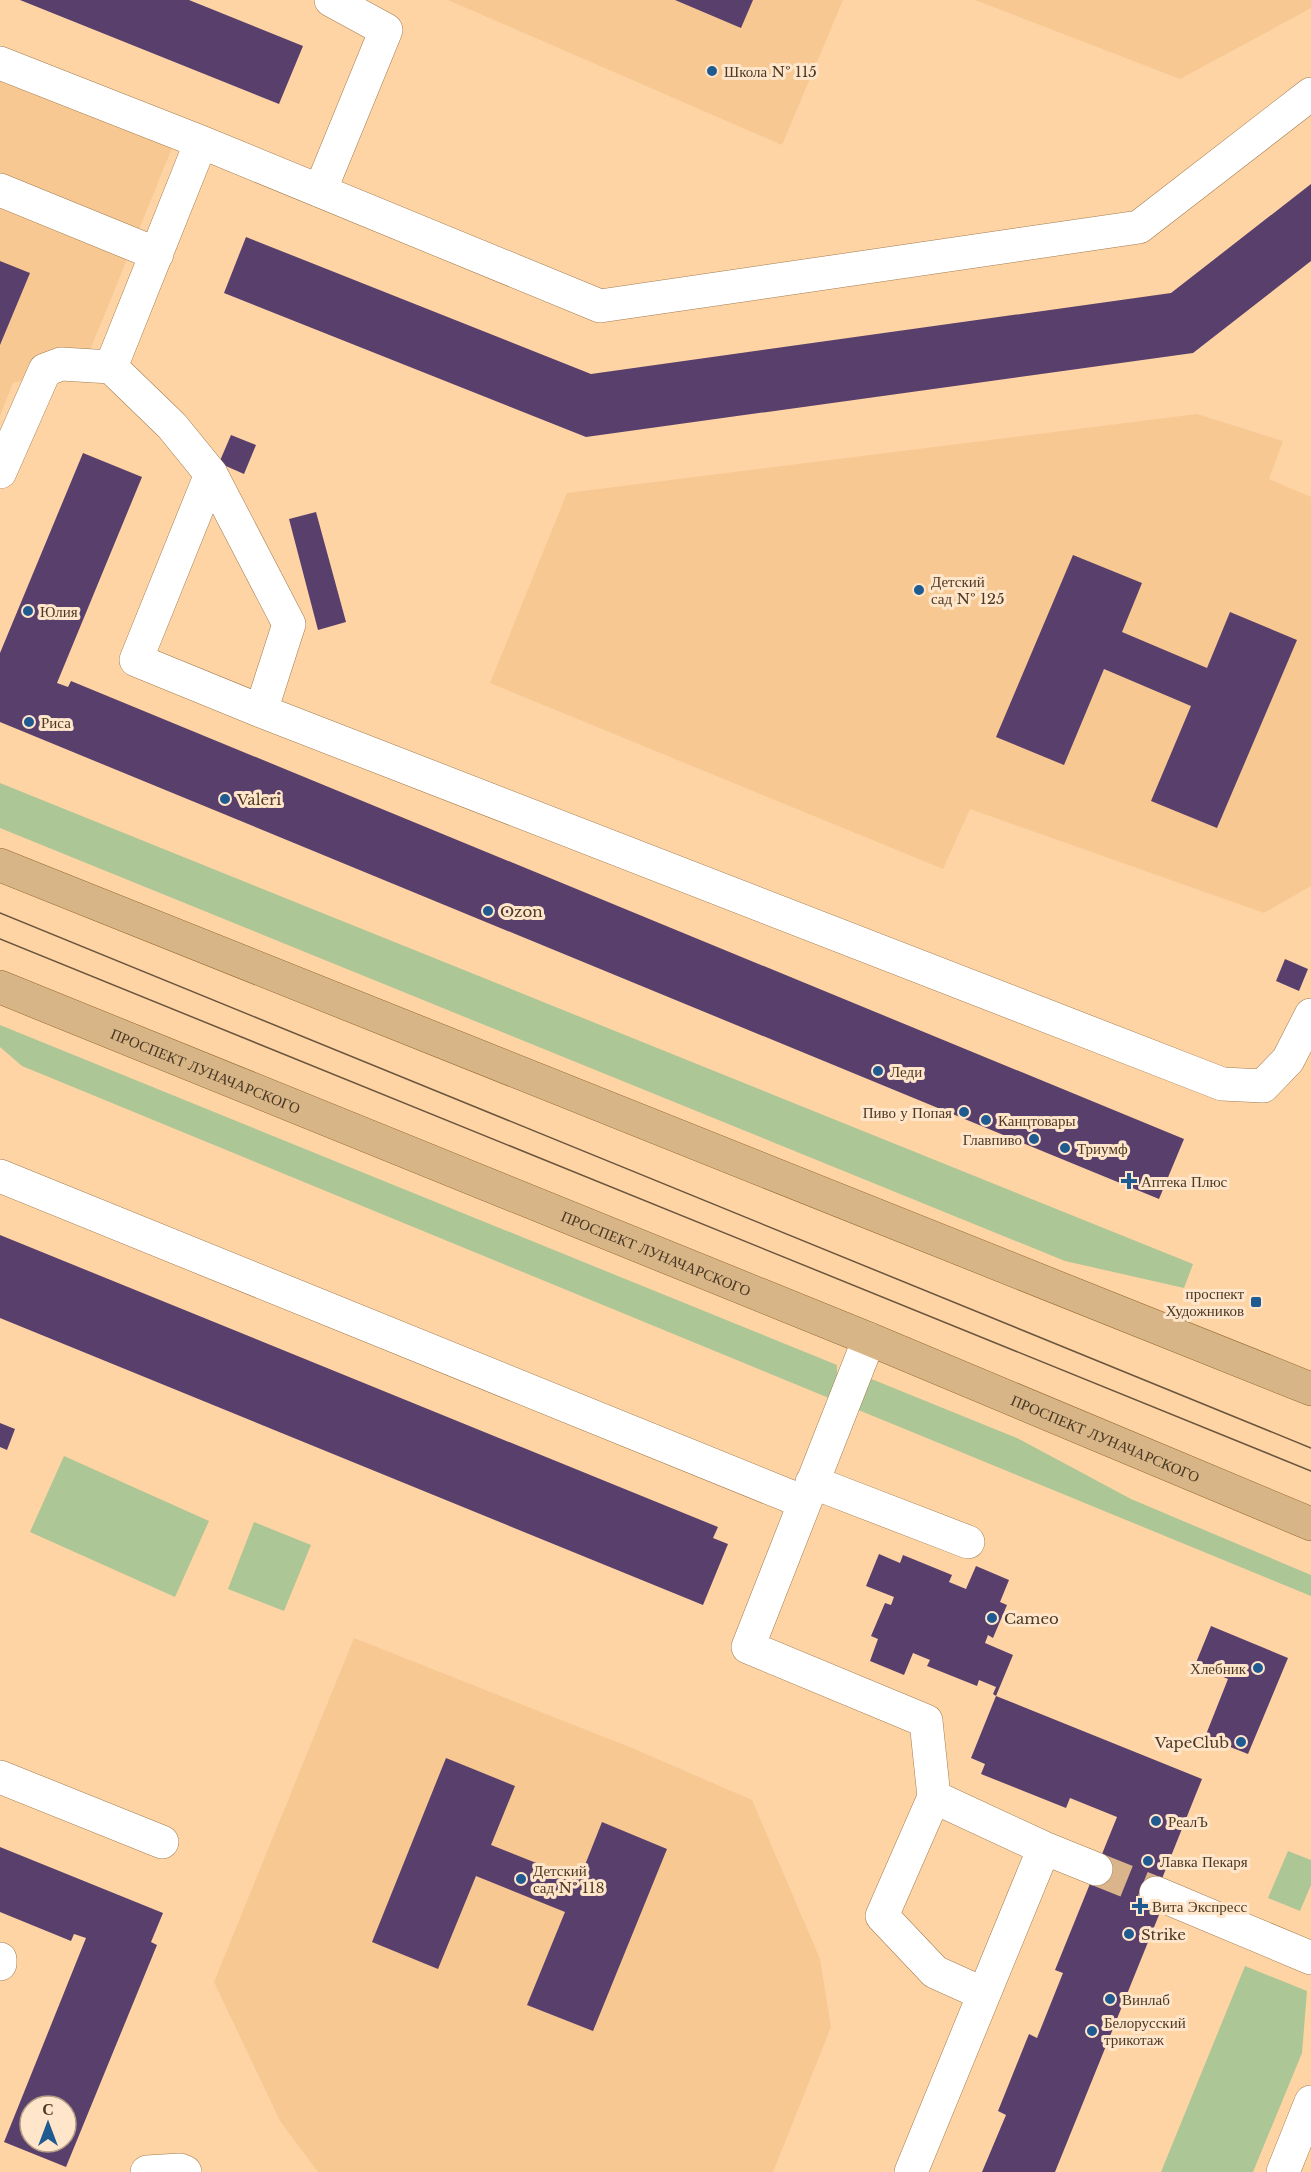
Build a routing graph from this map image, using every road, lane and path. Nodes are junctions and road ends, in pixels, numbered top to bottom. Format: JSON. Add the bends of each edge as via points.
{"nodes":[{"id":1,"x":330,"y":0,"type":"edge"},
{"id":2,"x":0,"y":63,"type":"edge"},
{"id":3,"x":1311,"y":94,"type":"edge"},
{"id":4,"x":201,"y":142,"type":"junction"},
{"id":5,"x":0,"y":190,"type":"edge"},
{"id":6,"x":320,"y":191,"type":"junction"},
{"id":7,"x":158,"y":254,"type":"junction"},
{"id":8,"x":111,"y":367,"type":"junction"},
{"id":9,"x":0,"y":472,"type":"edge"},
{"id":10,"x":211,"y":474,"type":"junction"},
{"id":11,"x":261,"y":711,"type":"junction"},
{"id":12,"x":0,"y":865,"type":"edge"},
{"id":13,"x":0,"y":987,"type":"edge"},
{"id":14,"x":1311,"y":1015,"type":"edge"},
{"id":15,"x":0,"y":1176,"type":"edge"},
{"id":16,"x":869,"y":1339,"type":"junction"},
{"id":17,"x":1311,"y":1389,"type":"edge"},
{"id":18,"x":808,"y":1492,"type":"junction"},
{"id":19,"x":1311,"y":1524,"type":"edge"},
{"id":20,"x":968,"y":1542,"type":"dead end"},
{"id":21,"x":0,"y":1777,"type":"edge"},
{"id":22,"x":934,"y":1797,"type":"junction"},
{"id":23,"x":162,"y":1842,"type":"dead end"},
{"id":24,"x":1044,"y":1848,"type":"junction"},
{"id":25,"x":1096,"y":1869,"type":"tunnel mouth"},
{"id":26,"x":1156,"y":1893,"type":"tunnel mouth"},
{"id":27,"x":1311,"y":1958,"type":"edge"},
{"id":28,"x":0,"y":1959,"type":"edge"},
{"id":29,"x":0,"y":1964,"type":"edge"},
{"id":30,"x":984,"y":1994,"type":"junction"},
{"id":31,"x":1311,"y":2102,"type":"edge"},
{"id":32,"x":147,"y":2172,"type":"edge"},
{"id":33,"x":186,"y":2172,"type":"edge"},
{"id":34,"x":911,"y":2172,"type":"edge"},
{"id":35,"x":1283,"y":2172,"type":"edge"}],
"edges":[{"from":1,"to":6,"type":"street","via":[[386,30]]},
{"from":2,"to":4,"type":"street"},
{"from":3,"to":6,"type":"street","via":[[1139,227],[600,306]]},
{"from":4,"to":6,"type":"street"},
{"from":4,"to":7,"type":"street"},
{"from":5,"to":7,"type":"street"},
{"from":7,"to":8,"type":"street"},
{"from":8,"to":9,"type":"street","via":[[61,364],[45,370]]},
{"from":8,"to":10,"type":"street","via":[[172,426]]},
{"from":10,"to":11,"type":"street","via":[[289,624]]},
{"from":10,"to":11,"type":"street","via":[[136,660]]},
{"from":11,"to":14,"type":"street","via":[[1222,1083],[1263,1086],[1288,1060]]},
{"from":12,"to":17,"type":"main road"},
{"from":13,"to":16,"type":"main road","name":"ПРОСПЕКТ ЛУНАЧАРСКОГО"},
{"from":15,"to":18,"type":"street"},
{"from":16,"to":18,"type":"street"},
{"from":16,"to":19,"type":"main road","name":"ПРОСПЕКТ ЛУНАЧАРСКОГО"},
{"from":18,"to":20,"type":"street"},
{"from":18,"to":22,"type":"street","via":[[748,1647],[927,1721]]},
{"from":21,"to":23,"type":"street"},
{"from":22,"to":24,"type":"street"},
{"from":22,"to":30,"type":"street","via":[[882,1916],[935,1972]]},
{"from":24,"to":25,"type":"street"},
{"from":24,"to":30,"type":"street"},
{"from":26,"to":27,"type":"street"},
{"from":28,"to":29,"type":"street"},
{"from":30,"to":34,"type":"street"},
{"from":31,"to":35,"type":"street"},
{"from":32,"to":33,"type":"street"}]}
